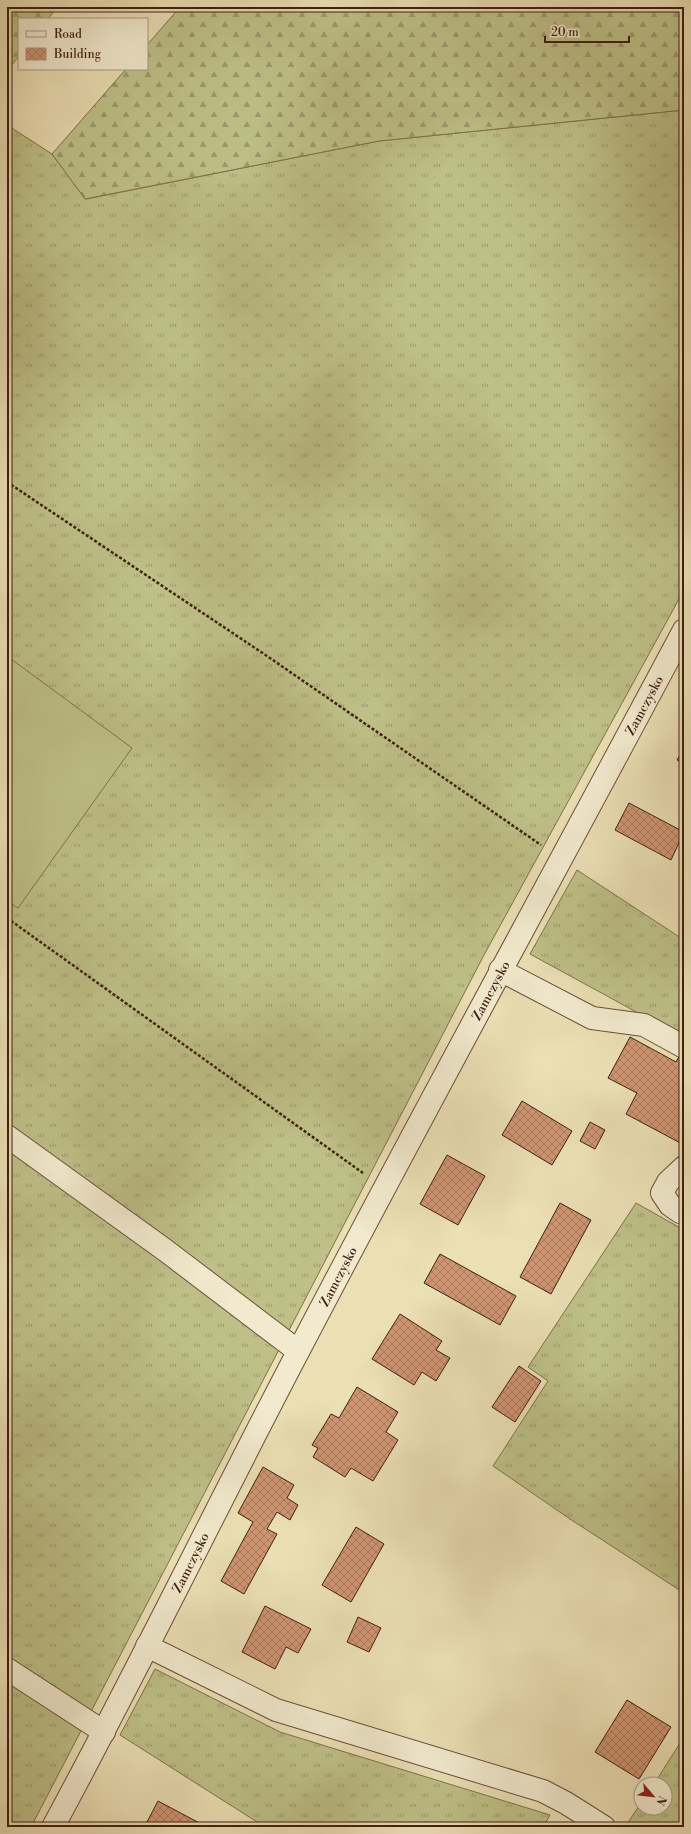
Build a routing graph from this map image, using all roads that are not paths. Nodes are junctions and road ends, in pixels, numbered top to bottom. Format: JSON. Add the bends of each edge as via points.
{"nodes":[{"id":1,"x":684,"y":630,"type":"edge"},
{"id":2,"x":500,"y":970,"type":"junction"},
{"id":3,"x":684,"y":1047,"type":"edge"},
{"id":4,"x":7,"y":1136,"type":"edge"},
{"id":5,"x":684,"y":1167,"type":"edge"},
{"id":6,"x":684,"y":1210,"type":"edge"},
{"id":7,"x":298,"y":1351,"type":"junction"},
{"id":8,"x":147,"y":1646,"type":"junction"},
{"id":9,"x":7,"y":1669,"type":"edge"},
{"id":10,"x":104,"y":1732,"type":"junction"},
{"id":11,"x":53,"y":1827,"type":"edge"},
{"id":12,"x":604,"y":1827,"type":"edge"}],
"edges":[{"from":1,"to":2,"type":"street","name":"Zamczysko","via":[[562,860]]},
{"from":2,"to":3,"type":"street","via":[[592,1018],[644,1025]]},
{"from":2,"to":7,"type":"street","name":"Zamczysko"},
{"from":4,"to":7,"type":"street","via":[[165,1250]]},
{"from":5,"to":6,"type":"street","via":[[668,1182],[662,1193],[670,1205],[680,1212]]},
{"from":7,"to":8,"type":"street","name":"Zamczysko"},
{"from":8,"to":10,"type":"street","name":"Zamczysko"},
{"from":8,"to":12,"type":"street","via":[[276,1710],[543,1791]]},
{"from":9,"to":10,"type":"street"},
{"from":10,"to":11,"type":"street","name":"Zamczysko"}]}
